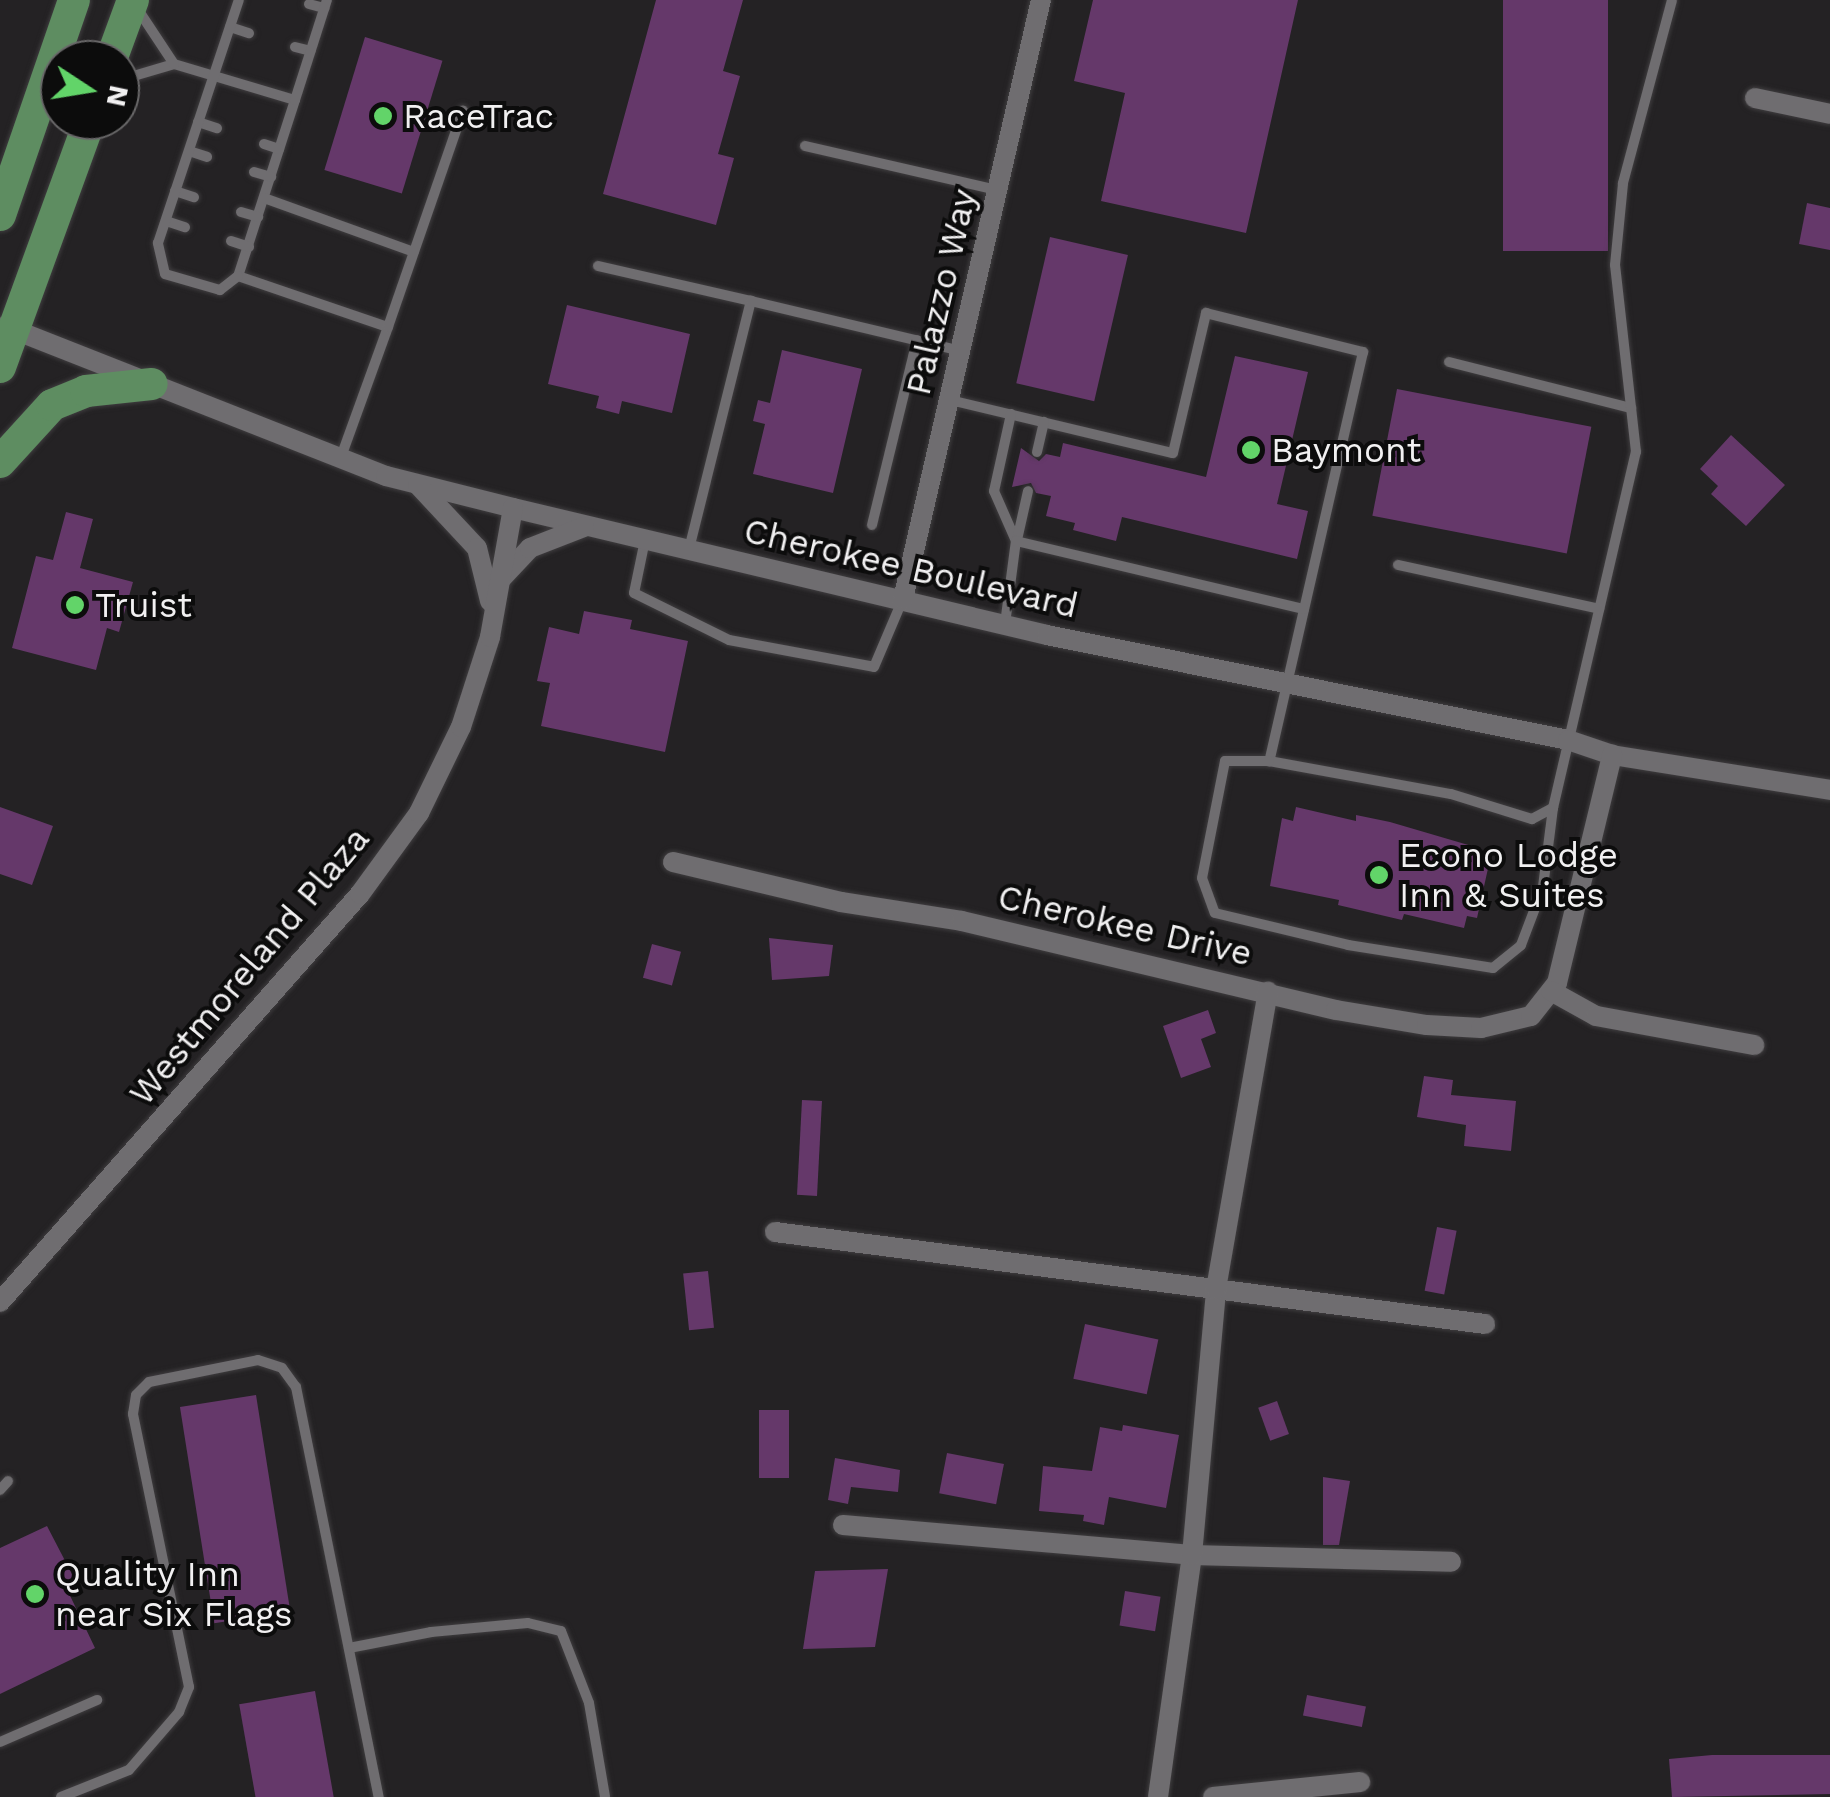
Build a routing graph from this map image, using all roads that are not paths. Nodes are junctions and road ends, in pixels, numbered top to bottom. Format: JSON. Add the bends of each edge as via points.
{"nodes":[{"id":1,"x":239,"y":0,"type":"edge"},
{"id":2,"x":1041,"y":0,"type":"edge"},
{"id":3,"x":1672,"y":0,"type":"edge"},
{"id":4,"x":71,"y":1,"type":"edge"},
{"id":5,"x":133,"y":1,"type":"edge"},
{"id":6,"x":310,"y":4,"type":"dead end"},
{"id":7,"x":326,"y":4,"type":"edge"},
{"id":8,"x":230,"y":26,"type":"junction"},
{"id":9,"x":249,"y":32,"type":"dead end"},
{"id":10,"x":118,"y":40,"type":"edge"},
{"id":11,"x":295,"y":46,"type":"dead end"},
{"id":12,"x":311,"y":52,"type":"junction"},
{"id":13,"x":174,"y":64,"type":"junction"},
{"id":14,"x":140,"y":74,"type":"edge"},
{"id":15,"x":214,"y":75,"type":"junction"},
{"id":16,"x":1756,"y":98,"type":"dead end"},
{"id":17,"x":296,"y":100,"type":"junction"},
{"id":18,"x":463,"y":110,"type":"dead end"},
{"id":19,"x":1830,"y":114,"type":"edge"},
{"id":20,"x":198,"y":122,"type":"junction"},
{"id":21,"x":216,"y":128,"type":"dead end"},
{"id":22,"x":82,"y":140,"type":"edge"},
{"id":23,"x":264,"y":144,"type":"dead end"},
{"id":24,"x":806,"y":146,"type":"dead end"},
{"id":25,"x":280,"y":149,"type":"junction"},
{"id":26,"x":189,"y":151,"type":"junction"},
{"id":27,"x":207,"y":157,"type":"dead end"},
{"id":28,"x":254,"y":172,"type":"dead end"},
{"id":29,"x":271,"y":177,"type":"junction"},
{"id":30,"x":998,"y":190,"type":"junction"},
{"id":31,"x":175,"y":192,"type":"junction"},
{"id":32,"x":194,"y":197,"type":"dead end"},
{"id":33,"x":264,"y":198,"type":"junction"},
{"id":34,"x":241,"y":212,"type":"dead end"},
{"id":35,"x":0,"y":215,"type":"edge"},
{"id":36,"x":258,"y":217,"type":"junction"},
{"id":37,"x":166,"y":221,"type":"junction"},
{"id":38,"x":185,"y":227,"type":"dead end"},
{"id":39,"x":231,"y":242,"type":"dead end"},
{"id":40,"x":248,"y":247,"type":"junction"},
{"id":41,"x":414,"y":252,"type":"junction"},
{"id":42,"x":598,"y":266,"type":"dead end"},
{"id":43,"x":238,"y":276,"type":"junction"},
{"id":44,"x":751,"y":301,"type":"junction"},
{"id":45,"x":8,"y":327,"type":"edge"},
{"id":46,"x":388,"y":327,"type":"junction"},
{"id":47,"x":916,"y":340,"type":"junction"},
{"id":48,"x":961,"y":351,"type":"junction"},
{"id":49,"x":1449,"y":362,"type":"dead end"},
{"id":50,"x":0,"y":367,"type":"edge"},
{"id":51,"x":152,"y":384,"type":"junction"},
{"id":52,"x":950,"y":400,"type":"junction"},
{"id":53,"x":1631,"y":408,"type":"junction"},
{"id":54,"x":1011,"y":414,"type":"junction"},
{"id":55,"x":1044,"y":422,"type":"junction"},
{"id":56,"x":1037,"y":452,"type":"dead end"},
{"id":57,"x":340,"y":458,"type":"junction"},
{"id":58,"x":0,"y":462,"type":"edge"},
{"id":59,"x":417,"y":484,"type":"junction"},
{"id":60,"x":1028,"y":491,"type":"dead end"},
{"id":61,"x":513,"y":508,"type":"junction"},
{"id":62,"x":585,"y":526,"type":"junction"},
{"id":63,"x":872,"y":526,"type":"dead end"},
{"id":64,"x":644,"y":540,"type":"junction"},
{"id":65,"x":1016,"y":541,"type":"junction"},
{"id":66,"x":688,"y":550,"type":"junction"},
{"id":67,"x":1398,"y":565,"type":"dead end"},
{"id":68,"x":500,"y":581,"type":"junction"},
{"id":69,"x":903,"y":599,"type":"junction"},
{"id":70,"x":1304,"y":609,"type":"junction"},
{"id":71,"x":1599,"y":609,"type":"junction"},
{"id":72,"x":1005,"y":624,"type":"junction"},
{"id":73,"x":490,"y":637,"type":"junction"},
{"id":74,"x":1287,"y":683,"type":"junction"},
{"id":75,"x":1568,"y":740,"type":"junction"},
{"id":76,"x":1612,"y":754,"type":"junction"},
{"id":77,"x":1269,"y":761,"type":"junction"},
{"id":78,"x":1830,"y":790,"type":"edge"},
{"id":79,"x":1553,"y":808,"type":"junction"},
{"id":80,"x":673,"y":862,"type":"dead end"},
{"id":81,"x":1550,"y":991,"type":"junction"},
{"id":82,"x":1268,"y":992,"type":"junction"},
{"id":83,"x":1754,"y":1045,"type":"dead end"},
{"id":84,"x":775,"y":1232,"type":"dead end"},
{"id":85,"x":1216,"y":1289,"type":"junction"},
{"id":86,"x":0,"y":1302,"type":"edge"},
{"id":87,"x":1485,"y":1324,"type":"dead end"},
{"id":88,"x":843,"y":1526,"type":"dead end"},
{"id":89,"x":1192,"y":1554,"type":"junction"},
{"id":90,"x":1451,"y":1562,"type":"dead end"},
{"id":91,"x":349,"y":1648,"type":"junction"},
{"id":92,"x":96,"y":1700,"type":"dead end"},
{"id":93,"x":0,"y":1742,"type":"edge"},
{"id":94,"x":1360,"y":1782,"type":"dead end"},
{"id":95,"x":61,"y":1797,"type":"edge"},
{"id":96,"x":380,"y":1797,"type":"edge"},
{"id":97,"x":605,"y":1797,"type":"edge"},
{"id":98,"x":1158,"y":1797,"type":"edge"},
{"id":99,"x":1213,"y":1797,"type":"edge"}],
"edges":[{"from":1,"to":8,"type":"lane"},
{"from":2,"to":30,"type":"street","name":"Palazzo Way"},
{"from":3,"to":53,"type":"lane","via":[[1622,183],[1615,265]]},
{"from":4,"to":35,"type":"main road"},
{"from":5,"to":10,"type":"main road"},
{"from":5,"to":13,"type":"lane"},
{"from":6,"to":7,"type":"lane"},
{"from":7,"to":12,"type":"lane"},
{"from":8,"to":9,"type":"lane"},
{"from":8,"to":15,"type":"lane"},
{"from":11,"to":12,"type":"lane"},
{"from":12,"to":17,"type":"lane"},
{"from":13,"to":14,"type":"lane"},
{"from":13,"to":15,"type":"lane"},
{"from":15,"to":17,"type":"lane"},
{"from":15,"to":20,"type":"lane"},
{"from":16,"to":19,"type":"street"},
{"from":17,"to":25,"type":"lane"},
{"from":18,"to":41,"type":"lane"},
{"from":20,"to":21,"type":"lane"},
{"from":20,"to":26,"type":"lane"},
{"from":22,"to":45,"type":"main road"},
{"from":23,"to":25,"type":"lane"},
{"from":24,"to":30,"type":"lane"},
{"from":25,"to":29,"type":"lane"},
{"from":26,"to":27,"type":"lane"},
{"from":26,"to":31,"type":"lane"},
{"from":28,"to":29,"type":"lane"},
{"from":29,"to":33,"type":"lane"},
{"from":30,"to":48,"type":"street","name":"Palazzo Way"},
{"from":31,"to":32,"type":"lane"},
{"from":31,"to":37,"type":"lane"},
{"from":33,"to":36,"type":"lane"},
{"from":33,"to":41,"type":"lane"},
{"from":34,"to":36,"type":"lane"},
{"from":36,"to":40,"type":"lane"},
{"from":37,"to":38,"type":"lane"},
{"from":37,"to":43,"type":"lane","via":[[158,244],[165,274],[220,290]]},
{"from":39,"to":40,"type":"lane"},
{"from":40,"to":43,"type":"lane"},
{"from":41,"to":46,"type":"lane"},
{"from":42,"to":44,"type":"lane"},
{"from":43,"to":46,"type":"lane"},
{"from":44,"to":47,"type":"lane"},
{"from":44,"to":66,"type":"lane"},
{"from":45,"to":50,"type":"main road"},
{"from":45,"to":51,"type":"street","name":"Cherokee Boulevard"},
{"from":46,"to":57,"type":"lane"},
{"from":47,"to":48,"type":"lane"},
{"from":47,"to":63,"type":"lane"},
{"from":48,"to":52,"type":"street","name":"Palazzo Way"},
{"from":49,"to":53,"type":"lane"},
{"from":51,"to":57,"type":"street","name":"Cherokee Boulevard"},
{"from":51,"to":58,"type":"main road","via":[[86,391],[52,406]]},
{"from":52,"to":54,"type":"lane"},
{"from":52,"to":69,"type":"street","name":"Palazzo Way"},
{"from":53,"to":71,"type":"lane","via":[[1636,452]]},
{"from":54,"to":55,"type":"lane"},
{"from":54,"to":65,"type":"lane","via":[[994,491]]},
{"from":55,"to":56,"type":"lane"},
{"from":55,"to":70,"type":"lane","via":[[1173,453],[1206,313],[1363,352]]},
{"from":57,"to":59,"type":"street","name":"Cherokee Boulevard"},
{"from":59,"to":61,"type":"street","name":"Cherokee Boulevard"},
{"from":59,"to":73,"type":"street","name":"Westmoreland Plaza","via":[[477,548],[490,587]]},
{"from":60,"to":65,"type":"lane"},
{"from":61,"to":62,"type":"street","name":"Cherokee Boulevard"},
{"from":61,"to":68,"type":"street","name":"Westmoreland Plaza"},
{"from":62,"to":64,"type":"street","name":"Cherokee Boulevard"},
{"from":62,"to":68,"type":"street","via":[[530,548]]},
{"from":64,"to":66,"type":"street","name":"Cherokee Boulevard"},
{"from":64,"to":69,"type":"lane","via":[[634,592],[729,640],[874,667]]},
{"from":65,"to":70,"type":"lane"},
{"from":65,"to":72,"type":"lane"},
{"from":66,"to":69,"type":"street","name":"Cherokee Boulevard"},
{"from":67,"to":71,"type":"lane"},
{"from":68,"to":73,"type":"street","name":"Westmoreland Plaza"},
{"from":69,"to":72,"type":"street","name":"Cherokee Boulevard"},
{"from":70,"to":74,"type":"lane"},
{"from":71,"to":75,"type":"lane"},
{"from":72,"to":74,"type":"street","name":"Cherokee Boulevard"},
{"from":73,"to":86,"type":"street","name":"Westmoreland Plaza","via":[[461,727],[418,813],[360,894]]},
{"from":74,"to":75,"type":"street","name":"Cherokee Boulevard"},
{"from":74,"to":77,"type":"lane"},
{"from":75,"to":76,"type":"street","name":"Cherokee Boulevard"},
{"from":75,"to":79,"type":"lane"},
{"from":76,"to":78,"type":"street","name":"Cherokee Boulevard"},
{"from":76,"to":81,"type":"street"},
{"from":77,"to":79,"type":"lane","via":[[1450,794],[1532,819]]},
{"from":77,"to":79,"type":"lane","via":[[1225,761],[1202,878],[1215,913],[1493,968],[1522,945],[1543,888]]},
{"from":80,"to":82,"type":"street","name":"Cherokee Drive"},
{"from":81,"to":82,"type":"street","name":"Cherokee Drive","via":[[1531,1016],[1481,1028],[1411,1022]]},
{"from":81,"to":83,"type":"street","via":[[1596,1016]]},
{"from":82,"to":85,"type":"street"},
{"from":84,"to":85,"type":"street"},
{"from":85,"to":87,"type":"street"},
{"from":85,"to":89,"type":"street"},
{"from":88,"to":89,"type":"street"},
{"from":89,"to":90,"type":"street"},
{"from":89,"to":98,"type":"street"},
{"from":91,"to":95,"type":"lane","via":[[296,1387],[282,1368],[258,1360],[149,1382],[136,1396],[133,1414],[188,1686],[180,1712],[129,1770]]},
{"from":91,"to":96,"type":"lane"},
{"from":91,"to":97,"type":"lane","via":[[431,1632],[528,1624],[561,1630],[589,1703]]},
{"from":92,"to":93,"type":"lane"},
{"from":94,"to":99,"type":"street"}]}
